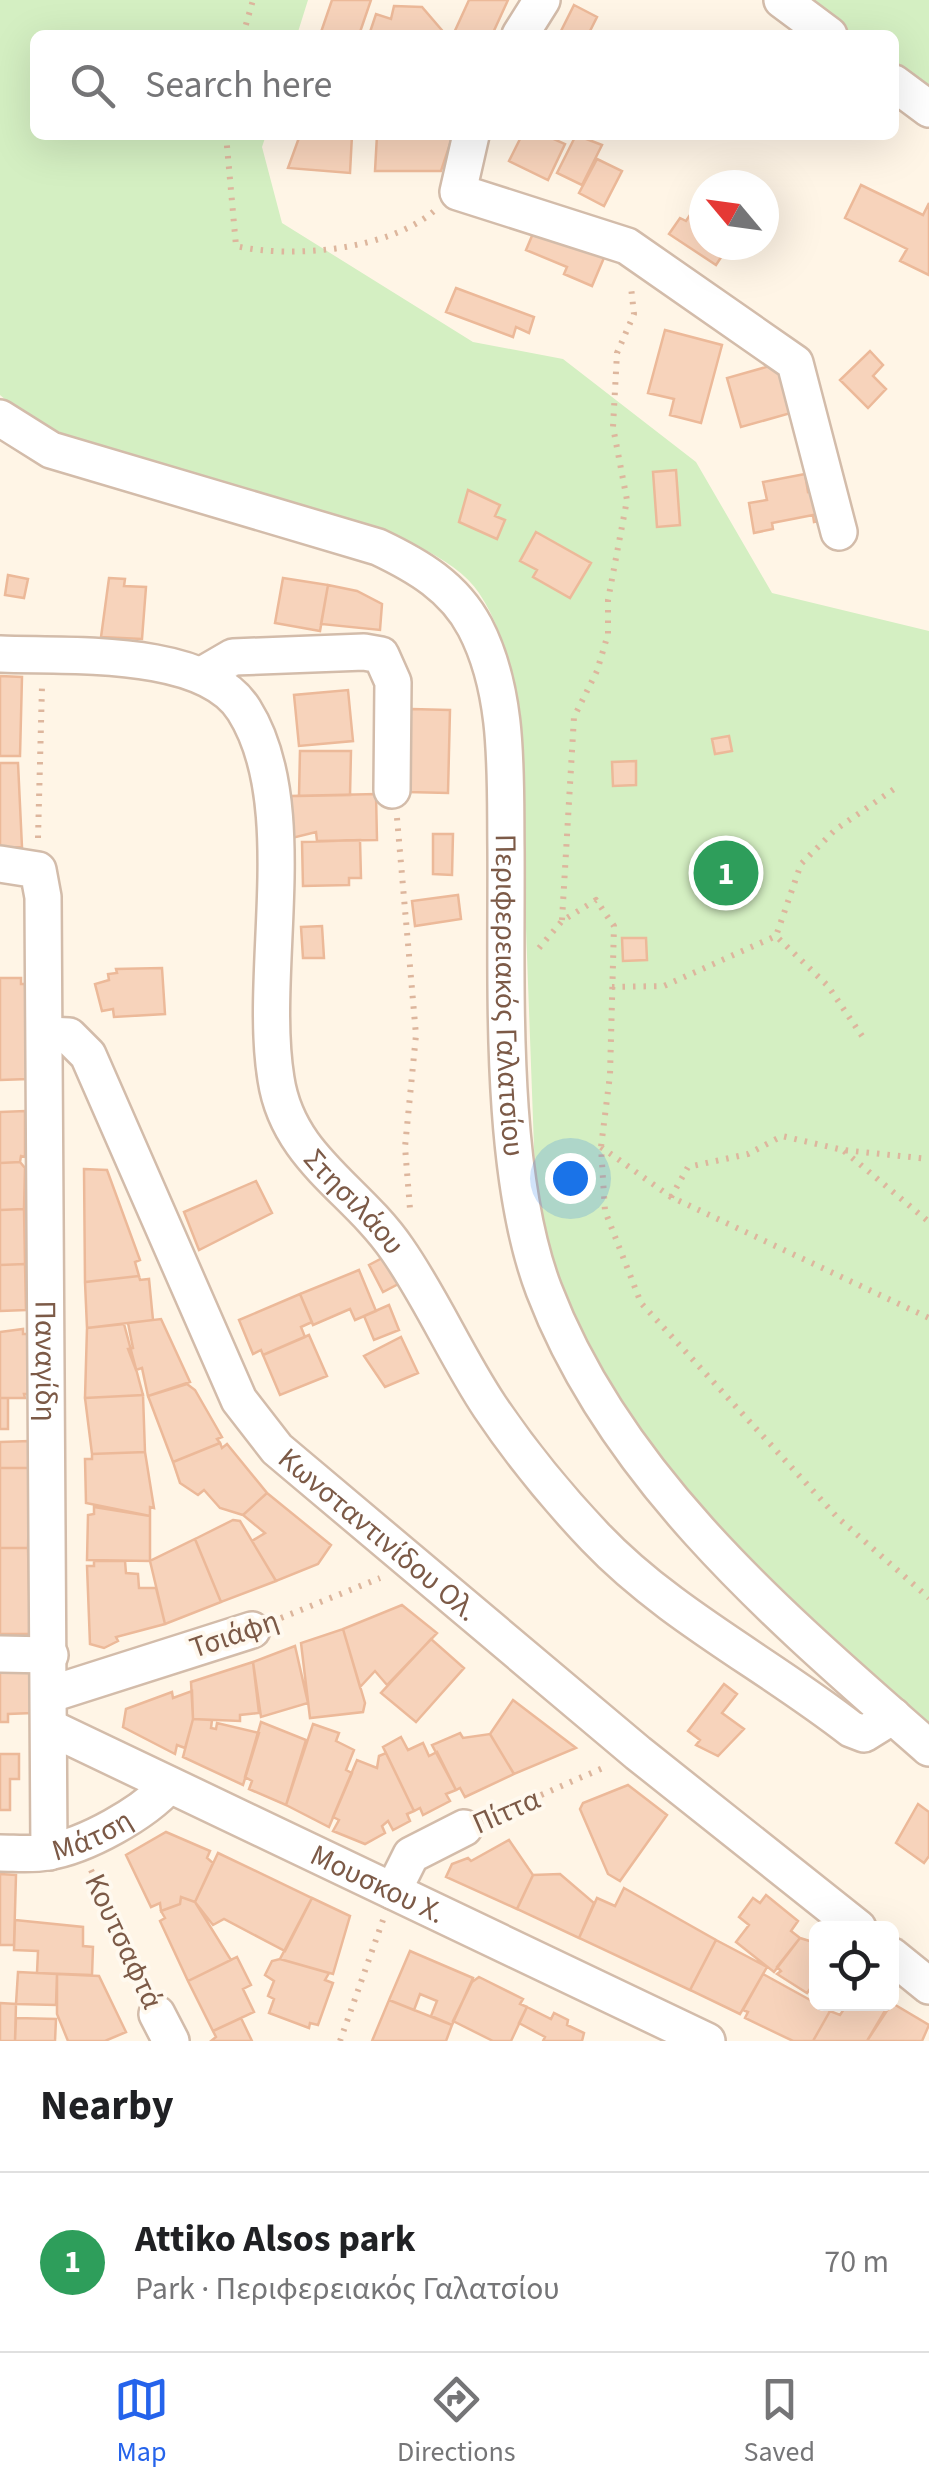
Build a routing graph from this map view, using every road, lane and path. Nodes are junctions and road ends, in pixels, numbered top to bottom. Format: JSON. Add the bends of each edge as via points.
{"nodes":[{"id":1,"x":253,"y":0,"type":"edge"},
{"id":2,"x":542,"y":0,"type":"edge"},
{"id":3,"x":782,"y":0,"type":"edge"},
{"id":4,"x":245,"y":30,"type":"edge"},
{"id":5,"x":523,"y":30,"type":"edge"},
{"id":6,"x":823,"y":30,"type":"edge"},
{"id":7,"x":899,"y":87,"type":"edge"},
{"id":8,"x":929,"y":109,"type":"edge"},
{"id":9,"x":226,"y":140,"type":"edge"},
{"id":10,"x":470,"y":140,"type":"edge"},
{"id":11,"x":458,"y":192,"type":"junction"},
{"id":12,"x":626,"y":246,"type":"junction"},
{"id":13,"x":0,"y":418,"type":"edge"},
{"id":14,"x":839,"y":532,"type":"dead end"},
{"id":15,"x":0,"y":654,"type":"edge"},
{"id":16,"x":43,"y":656,"type":"junction"},
{"id":17,"x":202,"y":675,"type":"junction"},
{"id":18,"x":897,"y":787,"type":"dead end"},
{"id":19,"x":392,"y":790,"type":"joint"},
{"id":20,"x":0,"y":864,"type":"edge"},
{"id":21,"x":38,"y":870,"type":"junction"},
{"id":22,"x":776,"y":936,"type":"junction"},
{"id":23,"x":612,"y":987,"type":"junction"},
{"id":24,"x":47,"y":1035,"type":"junction"},
{"id":25,"x":862,"y":1036,"type":"dead end"},
{"id":26,"x":601,"y":1147,"type":"junction"},
{"id":27,"x":843,"y":1150,"type":"junction"},
{"id":28,"x":929,"y":1159,"type":"edge"},
{"id":29,"x":671,"y":1197,"type":"junction"},
{"id":30,"x":929,"y":1218,"type":"edge"},
{"id":31,"x":410,"y":1270,"type":"junction"},
{"id":32,"x":929,"y":1318,"type":"edge"},
{"id":33,"x":414,"y":1564,"type":"junction"},
{"id":34,"x":929,"y":1598,"type":"edge"},
{"id":35,"x":252,"y":1630,"type":"joint"},
{"id":36,"x":0,"y":1654,"type":"edge"},
{"id":37,"x":50,"y":1655,"type":"junction"},
{"id":38,"x":50,"y":1711,"type":"junction"},
{"id":39,"x":893,"y":1716,"type":"junction"},
{"id":40,"x":929,"y":1748,"type":"edge"},
{"id":41,"x":638,"y":1753,"type":"junction"},
{"id":42,"x":169,"y":1784,"type":"junction"},
{"id":43,"x":464,"y":1828,"type":"joint"},
{"id":44,"x":64,"y":1847,"type":"junction"},
{"id":45,"x":0,"y":1853,"type":"edge"},
{"id":46,"x":393,"y":1891,"type":"junction"},
{"id":47,"x":849,"y":1921,"type":"edge"},
{"id":48,"x":899,"y":1962,"type":"edge"},
{"id":49,"x":929,"y":1986,"type":"edge"},
{"id":50,"x":164,"y":2028,"type":"edge"},
{"id":51,"x":340,"y":2041,"type":"edge"},
{"id":52,"x":707,"y":2041,"type":"edge"}],
"edges":[{"from":1,"to":4,"type":"path"},
{"from":2,"to":5,"type":"street"},
{"from":3,"to":6,"type":"street"},
{"from":7,"to":8,"type":"street"},
{"from":9,"to":11,"type":"path","via":[[236,246],[270,254],[368,242],[428,216]]},
{"from":10,"to":11,"type":"street"},
{"from":11,"to":12,"type":"street"},
{"from":12,"to":14,"type":"street","via":[[795,363]]},
{"from":12,"to":23,"type":"path","via":[[634,314],[617,353],[613,427],[627,500],[608,634],[574,717],[562,922],[596,900],[614,926]]},
{"from":13,"to":39,"type":"street","name":"Περιφερειακός Γαλατσίου","via":[[51,450],[378,548],[449,589],[474,625],[493,668],[501,720],[518,1168],[544,1289],[630,1446],[744,1580]]},
{"from":15,"to":16,"type":"street","name":"Στησιλάου"},
{"from":16,"to":17,"type":"street","name":"Στησιλάου","via":[[150,663]]},
{"from":16,"to":21,"type":"path"},
{"from":17,"to":19,"type":"street","via":[[234,658],[381,656],[393,682]]},
{"from":17,"to":31,"type":"street","name":"Στησιλάου","via":[[243,707],[266,760],[274,834],[272,1030],[282,1108],[311,1160]]},
{"from":18,"to":22,"type":"path","via":[[835,830],[801,864]]},
{"from":19,"to":31,"type":"path","via":[[416,1035],[404,1147]]},
{"from":20,"to":21,"type":"street"},
{"from":21,"to":24,"type":"street","name":"Παναγίδη"},
{"from":22,"to":23,"type":"path","via":[[664,986]]},
{"from":22,"to":25,"type":"path","via":[[828,986]]},
{"from":23,"to":26,"type":"path"},
{"from":24,"to":33,"type":"street","name":"Κωνσταντινίδου Ολ.","via":[[69,1036],[88,1054],[239,1400],[277,1449]]},
{"from":24,"to":37,"type":"street","name":"Παναγίδη"},
{"from":26,"to":29,"type":"path"},
{"from":26,"to":34,"type":"path","via":[[605,1211],[641,1303],[838,1518]]},
{"from":27,"to":28,"type":"path"},
{"from":27,"to":29,"type":"path","via":[[782,1136],[748,1154],[688,1167]]},
{"from":27,"to":30,"type":"path","via":[[914,1214]]},
{"from":29,"to":32,"type":"path"},
{"from":31,"to":39,"type":"street","name":"Στησιλάου","via":[[489,1405],[548,1484],[638,1578],[851,1729],[864,1734]]},
{"from":33,"to":35,"type":"path","name":"Τσιάφη"},
{"from":33,"to":41,"type":"street","name":"Κωνσταντινίδου Ολ."},
{"from":35,"to":38,"type":"street","name":"Τσιάφη"},
{"from":36,"to":37,"type":"street"},
{"from":37,"to":38,"type":"street","name":"Παναγίδη"},
{"from":38,"to":42,"type":"street","name":"Μουσκου Χ."},
{"from":38,"to":44,"type":"street","name":"Παναγίδη"},
{"from":39,"to":40,"type":"street","name":"Περιφερειακός Γαλατσίου"},
{"from":41,"to":43,"type":"path","name":"Πίττα"},
{"from":41,"to":47,"type":"street","name":"Κωνσταντινίδου Ολ."},
{"from":42,"to":44,"type":"street","name":"Μάτση","via":[[148,1808]]},
{"from":42,"to":46,"type":"street","name":"Μουσκου Χ."},
{"from":43,"to":46,"type":"street","name":"Πίττα","via":[[411,1855]]},
{"from":44,"to":45,"type":"street","name":"Μάτση"},
{"from":44,"to":50,"type":"path","name":"Κουτσαφτά"},
{"from":46,"to":51,"type":"path"},
{"from":46,"to":52,"type":"street","name":"Μουσκου Χ."},
{"from":48,"to":49,"type":"street"}]}
